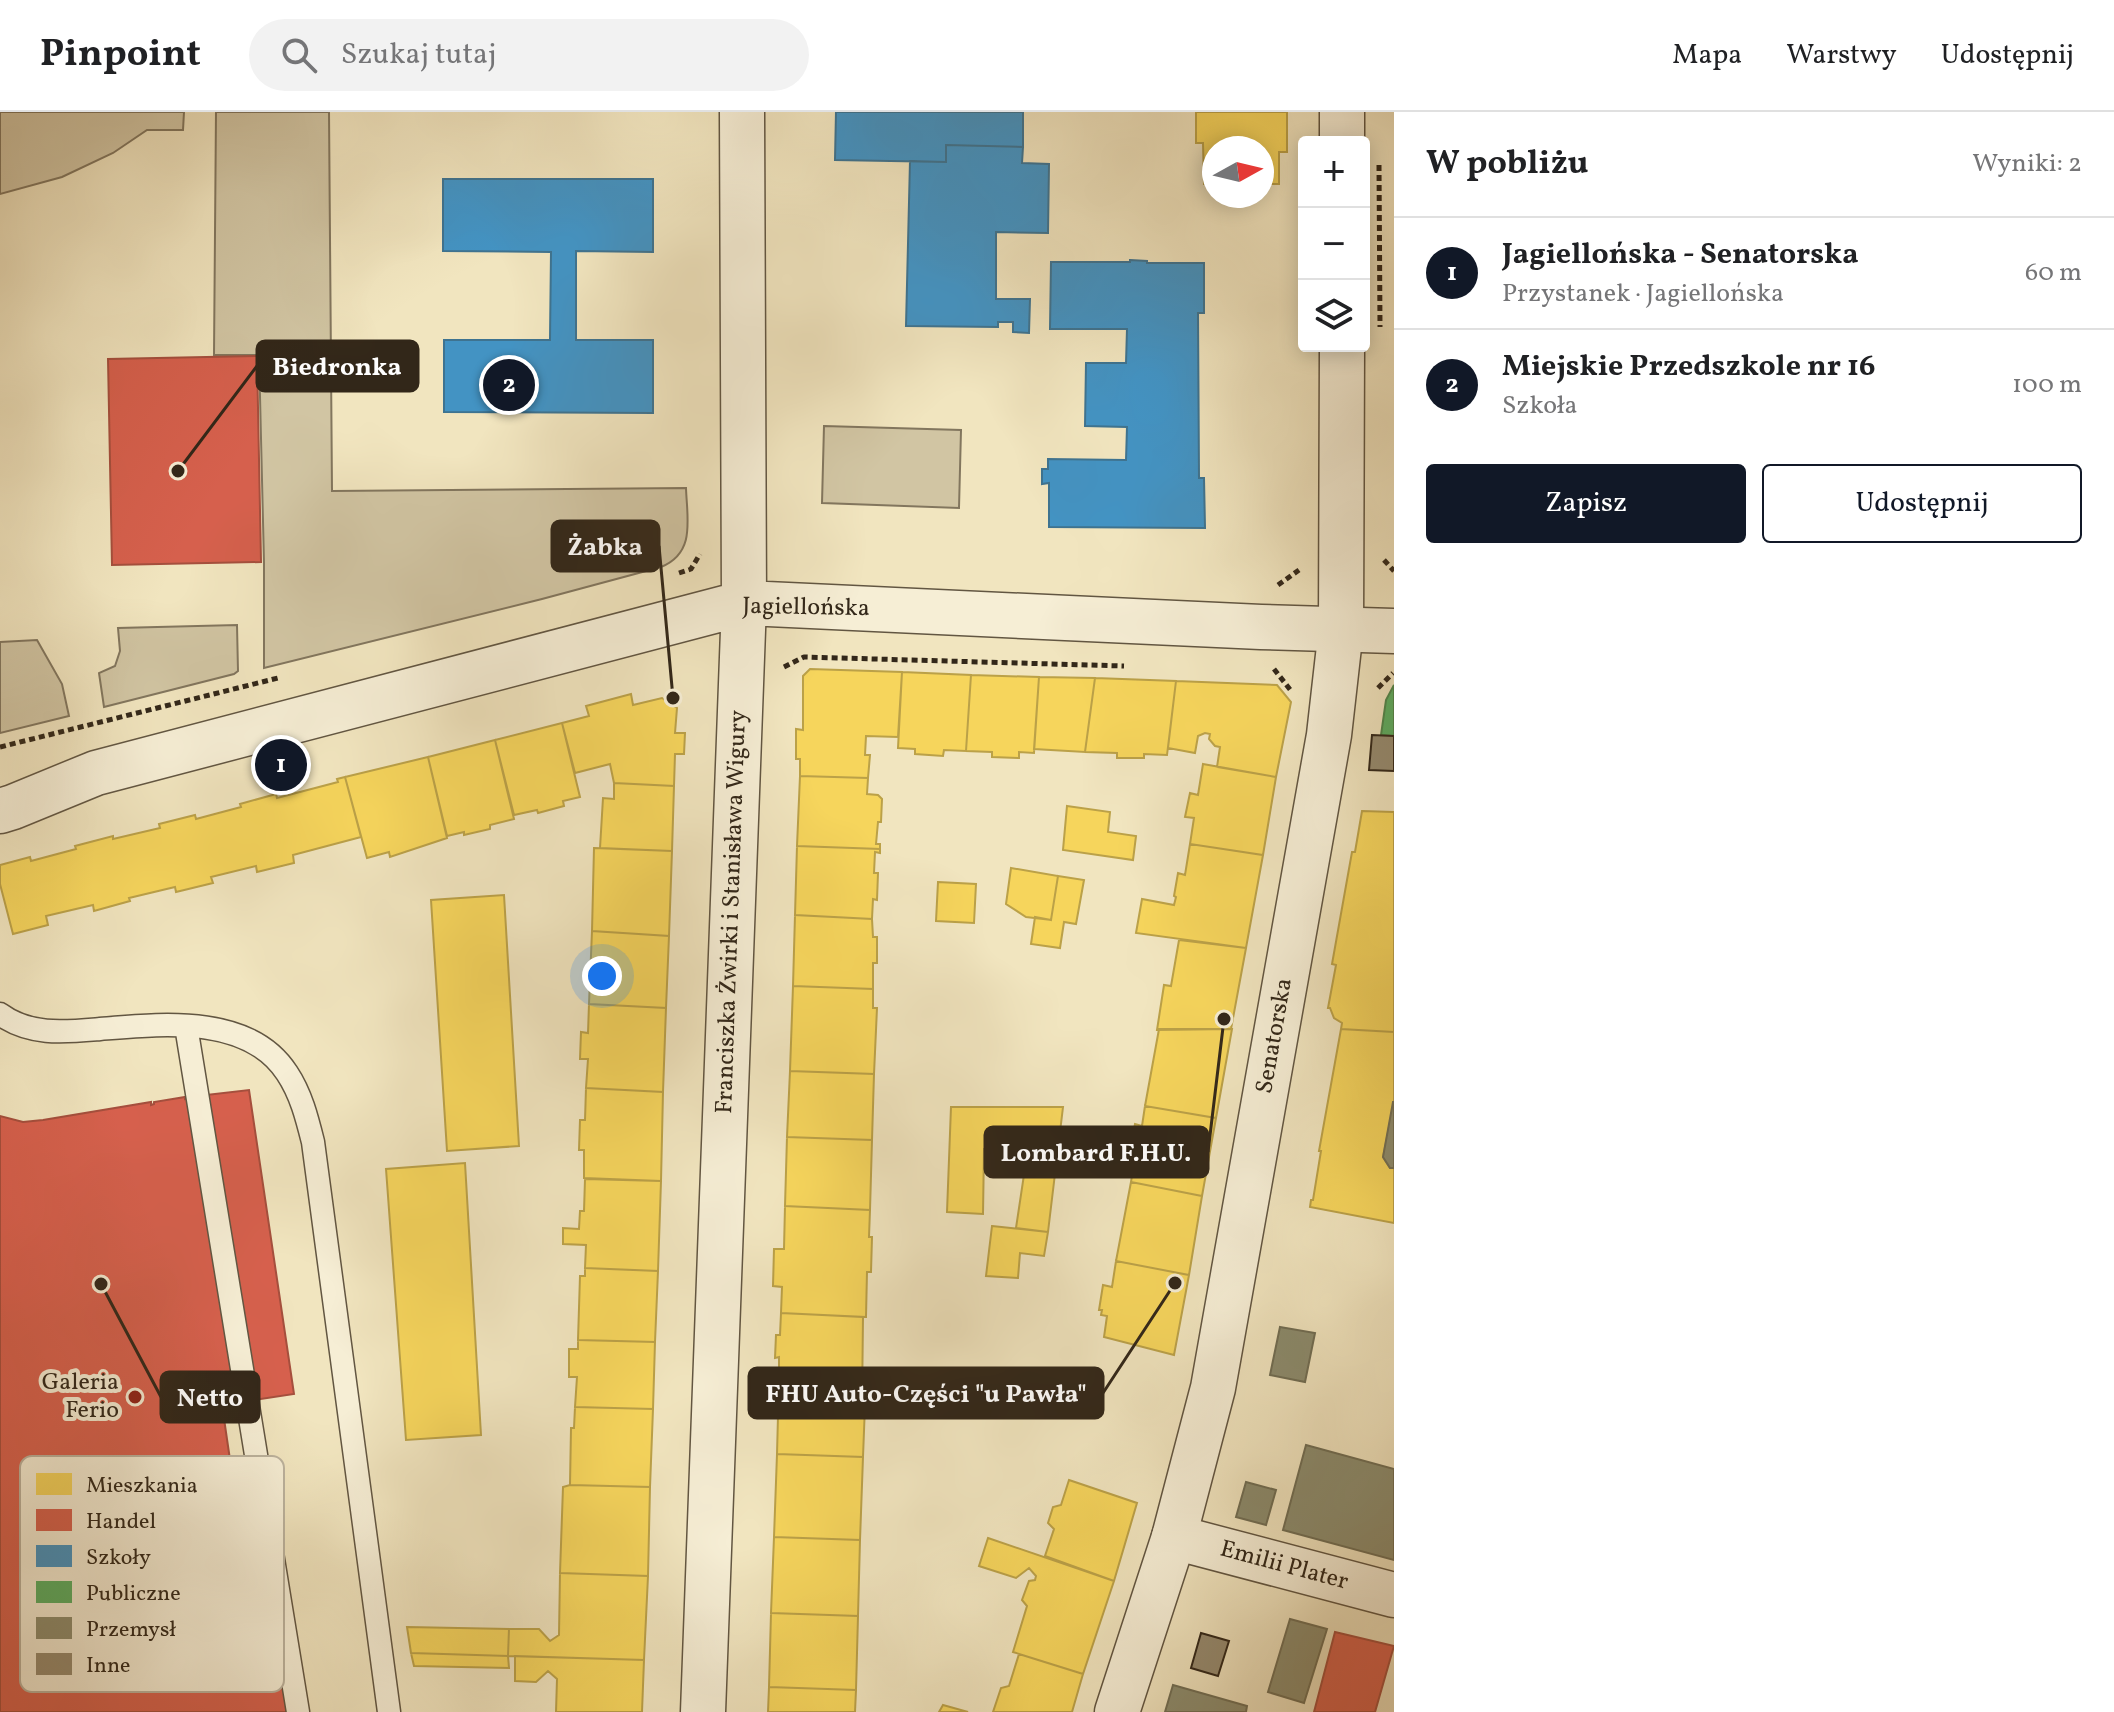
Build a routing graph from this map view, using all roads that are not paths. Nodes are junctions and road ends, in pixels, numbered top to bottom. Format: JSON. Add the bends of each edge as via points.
{"nodes":[{"id":1,"x":742,"y":112,"type":"edge"},
{"id":2,"x":1342,"y":112,"type":"edge"},
{"id":3,"x":1342,"y":136,"type":"edge"},
{"id":4,"x":1342,"y":352,"type":"edge"},
{"id":5,"x":744,"y":603,"type":"junction"},
{"id":6,"x":1341,"y":629,"type":"junction"},
{"id":7,"x":1394,"y":631,"type":"edge"},
{"id":8,"x":96,"y":773,"type":"junction"},
{"id":9,"x":0,"y":778,"type":"edge"},
{"id":10,"x":0,"y":811,"type":"edge"},
{"id":11,"x":0,"y":1014,"type":"edge"},
{"id":12,"x":186,"y":1026,"type":"junction"},
{"id":13,"x":256,"y":1456,"type":"edge"},
{"id":14,"x":1174,"y":1537,"type":"junction"},
{"id":15,"x":1394,"y":1595,"type":"edge"},
{"id":16,"x":284,"y":1626,"type":"edge"},
{"id":17,"x":298,"y":1712,"type":"edge"},
{"id":18,"x":389,"y":1712,"type":"edge"},
{"id":19,"x":703,"y":1712,"type":"edge"},
{"id":20,"x":1117,"y":1712,"type":"edge"}],
"edges":[{"from":1,"to":5,"type":"street","name":"Franciszka Żwirki i Stanisława Wigury"},
{"from":2,"to":3,"type":"street"},
{"from":4,"to":6,"type":"street","name":"Senatorska"},
{"from":5,"to":6,"type":"street","name":"Jagiellońska"},
{"from":5,"to":8,"type":"street","name":"Jagiellońska"},
{"from":5,"to":19,"type":"street","name":"Franciszka Żwirki i Stanisława Wigury"},
{"from":6,"to":7,"type":"street","name":"Jagiellońska"},
{"from":6,"to":14,"type":"street","name":"Senatorska","via":[[1329,735],[1213,1388]]},
{"from":8,"to":9,"type":"street","name":"Jagiellońska"},
{"from":8,"to":10,"type":"street","name":"Jagiellońska"},
{"from":11,"to":12,"type":"lane","via":[[43,1031]]},
{"from":12,"to":13,"type":"lane"},
{"from":12,"to":18,"type":"lane","via":[[209,1027],[265,1049],[287,1072],[304,1106]]},
{"from":14,"to":15,"type":"street","name":"Emilii Plater"},
{"from":14,"to":20,"type":"street","name":"Senatorska"},
{"from":16,"to":17,"type":"lane"}]}
